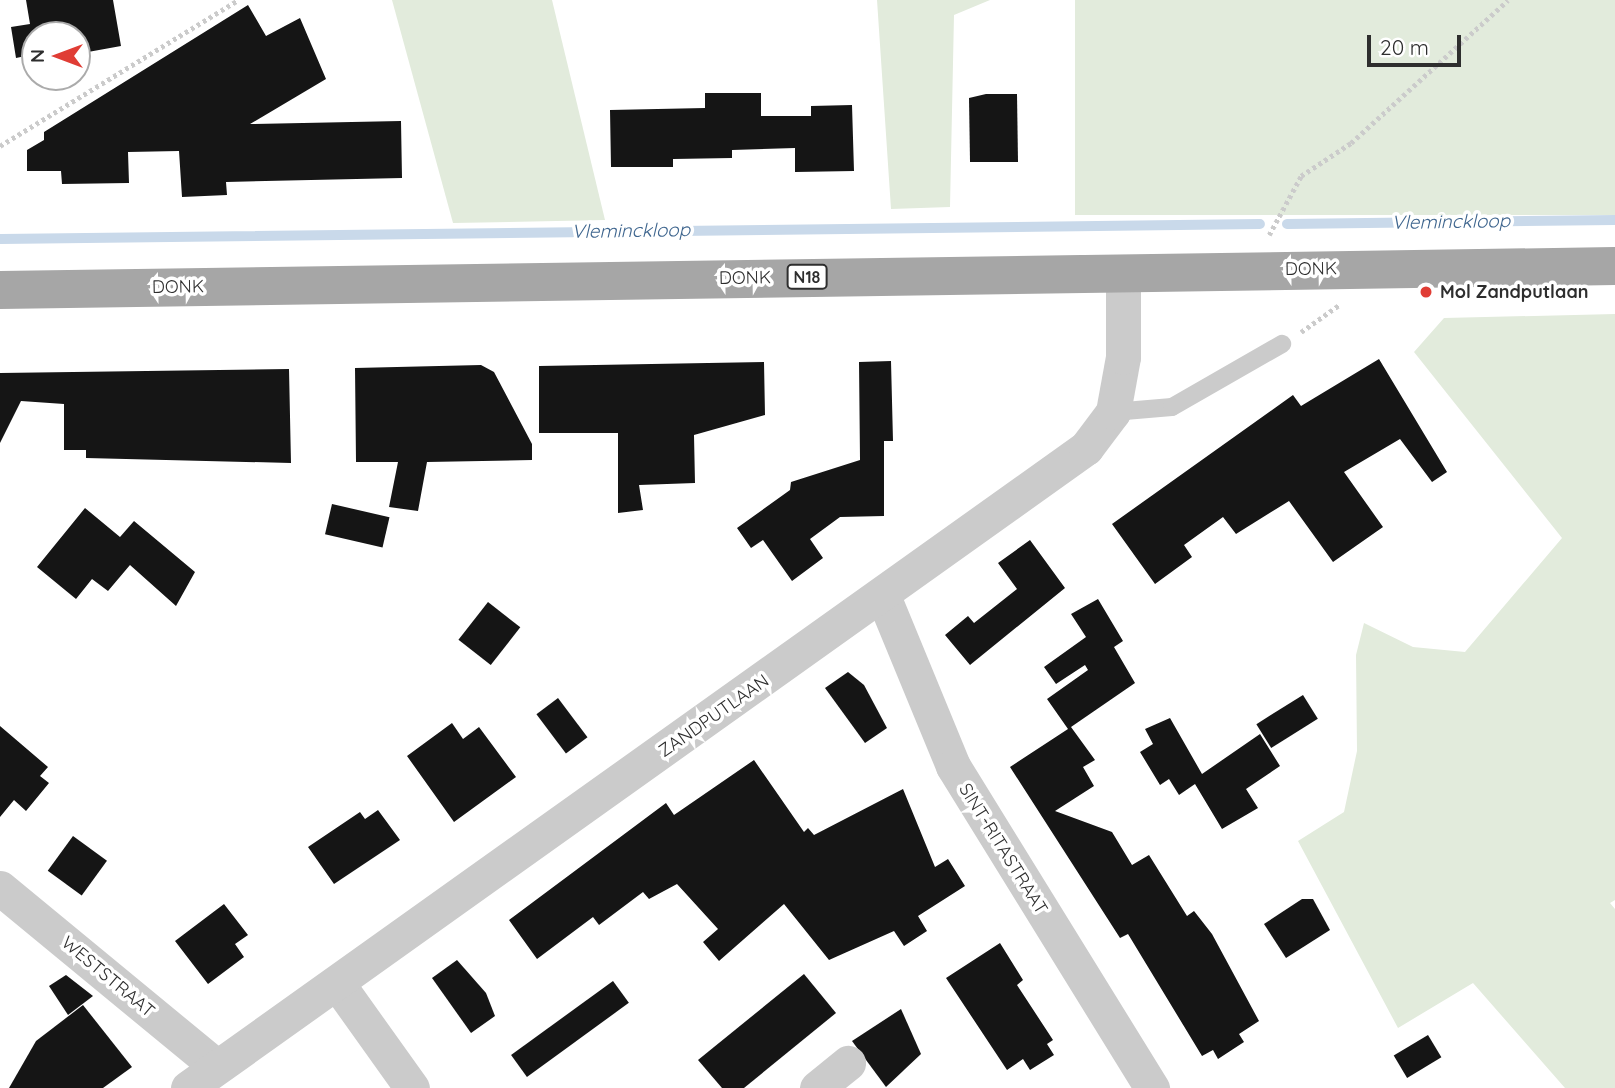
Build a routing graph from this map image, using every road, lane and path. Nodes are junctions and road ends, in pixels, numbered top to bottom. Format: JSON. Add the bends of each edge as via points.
{"nodes":[{"id":1,"x":238,"y":0,"type":"edge"},
{"id":2,"x":1508,"y":0,"type":"edge"},
{"id":3,"x":0,"y":146,"type":"edge"},
{"id":4,"x":1262,"y":237,"type":"dead end"},
{"id":5,"x":1615,"y":265,"type":"edge"},
{"id":6,"x":1336,"y":268,"type":"junction"},
{"id":7,"x":1123,"y":272,"type":"junction"},
{"id":8,"x":0,"y":290,"type":"edge"},
{"id":9,"x":1282,"y":344,"type":"joint"},
{"id":10,"x":1113,"y":412,"type":"junction"},
{"id":11,"x":883,"y":596,"type":"junction"},
{"id":12,"x":0,"y":888,"type":"edge"},
{"id":13,"x":337,"y":983,"type":"junction"},
{"id":14,"x":848,"y":1063,"type":"dead end"},
{"id":15,"x":216,"y":1066,"type":"junction"},
{"id":16,"x":188,"y":1088,"type":"edge"},
{"id":17,"x":412,"y":1088,"type":"edge"},
{"id":18,"x":817,"y":1088,"type":"edge"},
{"id":19,"x":1152,"y":1088,"type":"edge"}],
"edges":[{"from":1,"to":3,"type":"path"},
{"from":2,"to":4,"type":"path","via":[[1351,143],[1301,176],[1279,209],[1273,234]]},
{"from":5,"to":6,"type":"main road","name":"DONK","number":"N18"},
{"from":6,"to":7,"type":"main road","name":"DONK","number":"N18"},
{"from":6,"to":9,"type":"path","via":[[1339,306]]},
{"from":7,"to":8,"type":"main road","name":"DONK","number":"N18"},
{"from":7,"to":10,"type":"street","name":"ZANDPUTLAAN","via":[[1123,357]]},
{"from":9,"to":10,"type":"lane","via":[[1172,407]]},
{"from":10,"to":11,"type":"street","name":"ZANDPUTLAAN","via":[[1086,448]]},
{"from":11,"to":13,"type":"street","name":"ZANDPUTLAAN"},
{"from":11,"to":19,"type":"street","name":"SINT-RITASTRAAT","via":[[953,766]]},
{"from":12,"to":15,"type":"street","name":"WESTSTRAAT"},
{"from":13,"to":15,"type":"street","name":"ZANDPUTLAAN"},
{"from":13,"to":17,"type":"street"},
{"from":14,"to":18,"type":"street"},
{"from":15,"to":16,"type":"street","name":"ZANDPUTLAAN"}]}
